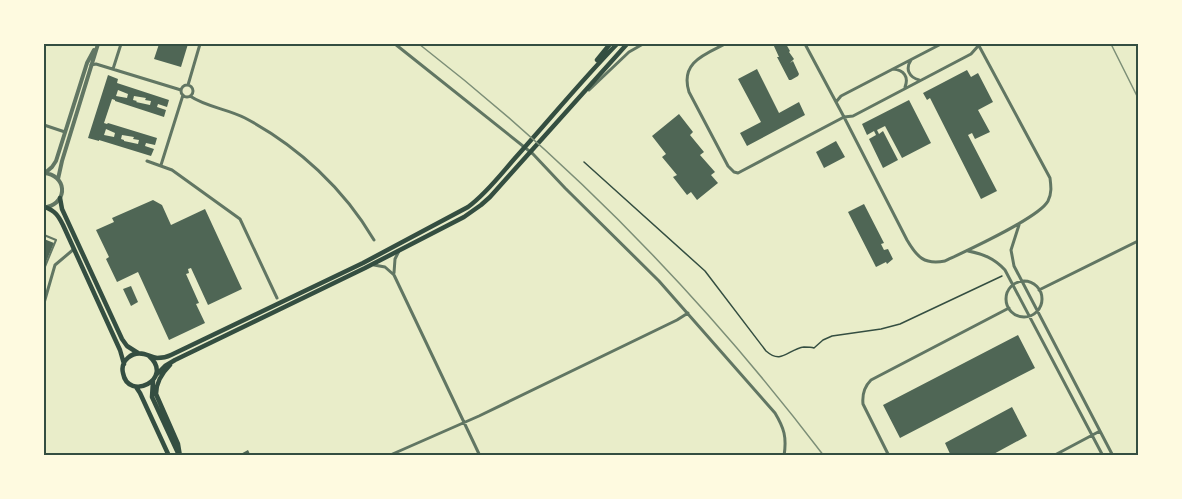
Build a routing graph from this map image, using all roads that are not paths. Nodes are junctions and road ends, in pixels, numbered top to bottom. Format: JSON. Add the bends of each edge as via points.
{"nodes":[{"id":1,"x":97,"y":44,"type":"edge"},
{"id":2,"x":120,"y":44,"type":"edge"},
{"id":3,"x":200,"y":44,"type":"edge"},
{"id":4,"x":395,"y":44,"type":"edge"},
{"id":5,"x":610,"y":44,"type":"edge"},
{"id":6,"x":617,"y":44,"type":"edge"},
{"id":7,"x":627,"y":44,"type":"edge"},
{"id":8,"x":643,"y":44,"type":"edge"},
{"id":9,"x":724,"y":44,"type":"edge"},
{"id":10,"x":805,"y":44,"type":"edge"},
{"id":11,"x":941,"y":44,"type":"edge"},
{"id":12,"x":978,"y":44,"type":"edge"},
{"id":13,"x":912,"y":59,"type":"junction"},
{"id":14,"x":92,"y":65,"type":"junction"},
{"id":15,"x":113,"y":69,"type":"junction"},
{"id":16,"x":892,"y":69,"type":"junction"},
{"id":17,"x":583,"y":79,"type":"junction"},
{"id":18,"x":921,"y":80,"type":"junction"},
{"id":19,"x":188,"y":85,"type":"junction"},
{"id":20,"x":904,"y":89,"type":"junction"},
{"id":21,"x":181,"y":90,"type":"junction"},
{"id":22,"x":183,"y":95,"type":"junction"},
{"id":23,"x":190,"y":96,"type":"junction"},
{"id":24,"x":836,"y":102,"type":"junction"},
{"id":25,"x":574,"y":103,"type":"junction"},
{"id":26,"x":844,"y":117,"type":"junction"},
{"id":27,"x":44,"y":125,"type":"edge"},
{"id":28,"x":65,"y":132,"type":"junction"},
{"id":29,"x":147,"y":161,"type":"dead end"},
{"id":30,"x":161,"y":165,"type":"junction"},
{"id":31,"x":44,"y":173,"type":"edge"},
{"id":32,"x":58,"y":179,"type":"junction"},
{"id":33,"x":60,"y":198,"type":"junction"},
{"id":34,"x":44,"y":207,"type":"edge"},
{"id":35,"x":1020,"y":223,"type":"junction"},
{"id":36,"x":44,"y":235,"type":"edge"},
{"id":37,"x":374,"y":240,"type":"dead end"},
{"id":38,"x":1138,"y":241,"type":"edge"},
{"id":39,"x":74,"y":249,"type":"junction"},
{"id":40,"x":401,"y":249,"type":"junction"},
{"id":41,"x":966,"y":251,"type":"junction"},
{"id":42,"x":370,"y":265,"type":"junction"},
{"id":43,"x":44,"y":269,"type":"edge"},
{"id":44,"x":394,"y":275,"type":"junction"},
{"id":45,"x":1020,"y":281,"type":"junction"},
{"id":46,"x":1013,"y":285,"type":"junction"},
{"id":47,"x":1040,"y":290,"type":"junction"},
{"id":48,"x":277,"y":298,"type":"dead end"},
{"id":49,"x":44,"y":303,"type":"edge"},
{"id":50,"x":1009,"y":308,"type":"junction"},
{"id":51,"x":1037,"y":311,"type":"junction"},
{"id":52,"x":688,"y":313,"type":"junction"},
{"id":53,"x":1029,"y":316,"type":"junction"},
{"id":54,"x":138,"y":353,"type":"junction"},
{"id":55,"x":149,"y":356,"type":"junction"},
{"id":56,"x":175,"y":360,"type":"junction"},
{"id":57,"x":124,"y":364,"type":"junction"},
{"id":58,"x":154,"y":378,"type":"junction"},
{"id":59,"x":136,"y":387,"type":"junction"},
{"id":60,"x":464,"y":423,"type":"junction"},
{"id":61,"x":1100,"y":431,"type":"junction"},
{"id":62,"x":1093,"y":435,"type":"junction"},
{"id":63,"x":169,"y":456,"type":"edge"},
{"id":64,"x":180,"y":456,"type":"edge"},
{"id":65,"x":388,"y":456,"type":"edge"},
{"id":66,"x":480,"y":456,"type":"edge"},
{"id":67,"x":784,"y":456,"type":"edge"},
{"id":68,"x":889,"y":456,"type":"edge"},
{"id":69,"x":1053,"y":456,"type":"edge"},
{"id":70,"x":1103,"y":456,"type":"edge"},
{"id":71,"x":1113,"y":456,"type":"edge"}],
"edges":[{"from":1,"to":14,"type":"street"},
{"from":1,"to":28,"type":"street"},
{"from":2,"to":15,"type":"street"},
{"from":3,"to":19,"type":"street"},
{"from":4,"to":52,"type":"street","via":[[526,147]]},
{"from":5,"to":17,"type":"main road"},
{"from":6,"to":17,"type":"main road"},
{"from":7,"to":25,"type":"main road"},
{"from":8,"to":25,"type":"street","via":[[629,52]]},
{"from":9,"to":26,"type":"street","via":[[697,58],[686,76],[689,92],[734,172],[743,171]]},
{"from":10,"to":24,"type":"street"},
{"from":11,"to":13,"type":"street"},
{"from":12,"to":18,"type":"street","via":[[971,54]]},
{"from":12,"to":35,"type":"street","via":[[1052,186],[1047,203]]},
{"from":13,"to":16,"type":"street"},
{"from":13,"to":18,"type":"street","via":[[909,73]]},
{"from":14,"to":15,"type":"street"},
{"from":14,"to":32,"type":"street"},
{"from":15,"to":21,"type":"street"},
{"from":16,"to":20,"type":"street","via":[[905,75]]},
{"from":16,"to":24,"type":"street"},
{"from":17,"to":55,"type":"main road","via":[[476,201],[451,217],[171,355]]},
{"from":18,"to":20,"type":"street"},
{"from":19,"to":21,"type":"street"},
{"from":19,"to":23,"type":"street","via":[[193,91]]},
{"from":20,"to":26,"type":"street"},
{"from":21,"to":22,"type":"street"},
{"from":22,"to":23,"type":"street"},
{"from":22,"to":30,"type":"street"},
{"from":23,"to":37,"type":"street","via":[[243,117],[307,160],[354,209]]},
{"from":24,"to":26,"type":"street"},
{"from":25,"to":40,"type":"main road","via":[[490,197],[472,211]]},
{"from":26,"to":41,"type":"street","via":[[913,251],[921,259],[941,262]]},
{"from":27,"to":28,"type":"street"},
{"from":28,"to":31,"type":"street","via":[[56,161]]},
{"from":29,"to":30,"type":"street"},
{"from":30,"to":48,"type":"street","via":[[240,219]]},
{"from":31,"to":32,"type":"street"},
{"from":32,"to":33,"type":"street"},
{"from":33,"to":34,"type":"street"},
{"from":33,"to":54,"type":"main road","via":[[122,339]]},
{"from":34,"to":39,"type":"main road","via":[[57,214]]},
{"from":35,"to":41,"type":"street"},
{"from":35,"to":45,"type":"street","via":[[1011,250]]},
{"from":36,"to":43,"type":"street","via":[[56,240]]},
{"from":38,"to":47,"type":"street"},
{"from":39,"to":49,"type":"street","via":[[55,265]]},
{"from":39,"to":57,"type":"main road"},
{"from":40,"to":42,"type":"main road"},
{"from":40,"to":44,"type":"street","via":[[395,259]]},
{"from":41,"to":46,"type":"street","via":[[994,260]]},
{"from":42,"to":44,"type":"street","via":[[383,266]]},
{"from":42,"to":56,"type":"main road"},
{"from":44,"to":60,"type":"street"},
{"from":45,"to":46,"type":"street"},
{"from":45,"to":47,"type":"street"},
{"from":45,"to":51,"type":"street"},
{"from":46,"to":50,"type":"street","via":[[1007,296]]},
{"from":46,"to":53,"type":"street"},
{"from":47,"to":51,"type":"street","via":[[1042,301]]},
{"from":50,"to":53,"type":"street","via":[[1018,315]]},
{"from":50,"to":68,"type":"street","via":[[867,383],[863,404]]},
{"from":51,"to":53,"type":"street"},
{"from":51,"to":61,"type":"street"},
{"from":52,"to":60,"type":"street"},
{"from":52,"to":67,"type":"street","via":[[775,413],[785,431]]},
{"from":53,"to":62,"type":"street"},
{"from":54,"to":55,"type":"main road"},
{"from":54,"to":57,"type":"main road"},
{"from":55,"to":58,"type":"main road","via":[[155,363]]},
{"from":56,"to":58,"type":"main road"},
{"from":56,"to":64,"type":"main road","via":[[163,372],[156,390]]},
{"from":57,"to":59,"type":"main road","via":[[125,379]]},
{"from":58,"to":59,"type":"main road","via":[[145,386]]},
{"from":58,"to":64,"type":"main road","via":[[152,397]]},
{"from":59,"to":63,"type":"main road"},
{"from":60,"to":65,"type":"street"},
{"from":60,"to":66,"type":"street"},
{"from":61,"to":62,"type":"street"},
{"from":61,"to":71,"type":"street"},
{"from":62,"to":69,"type":"street"},
{"from":62,"to":70,"type":"street"}]}
